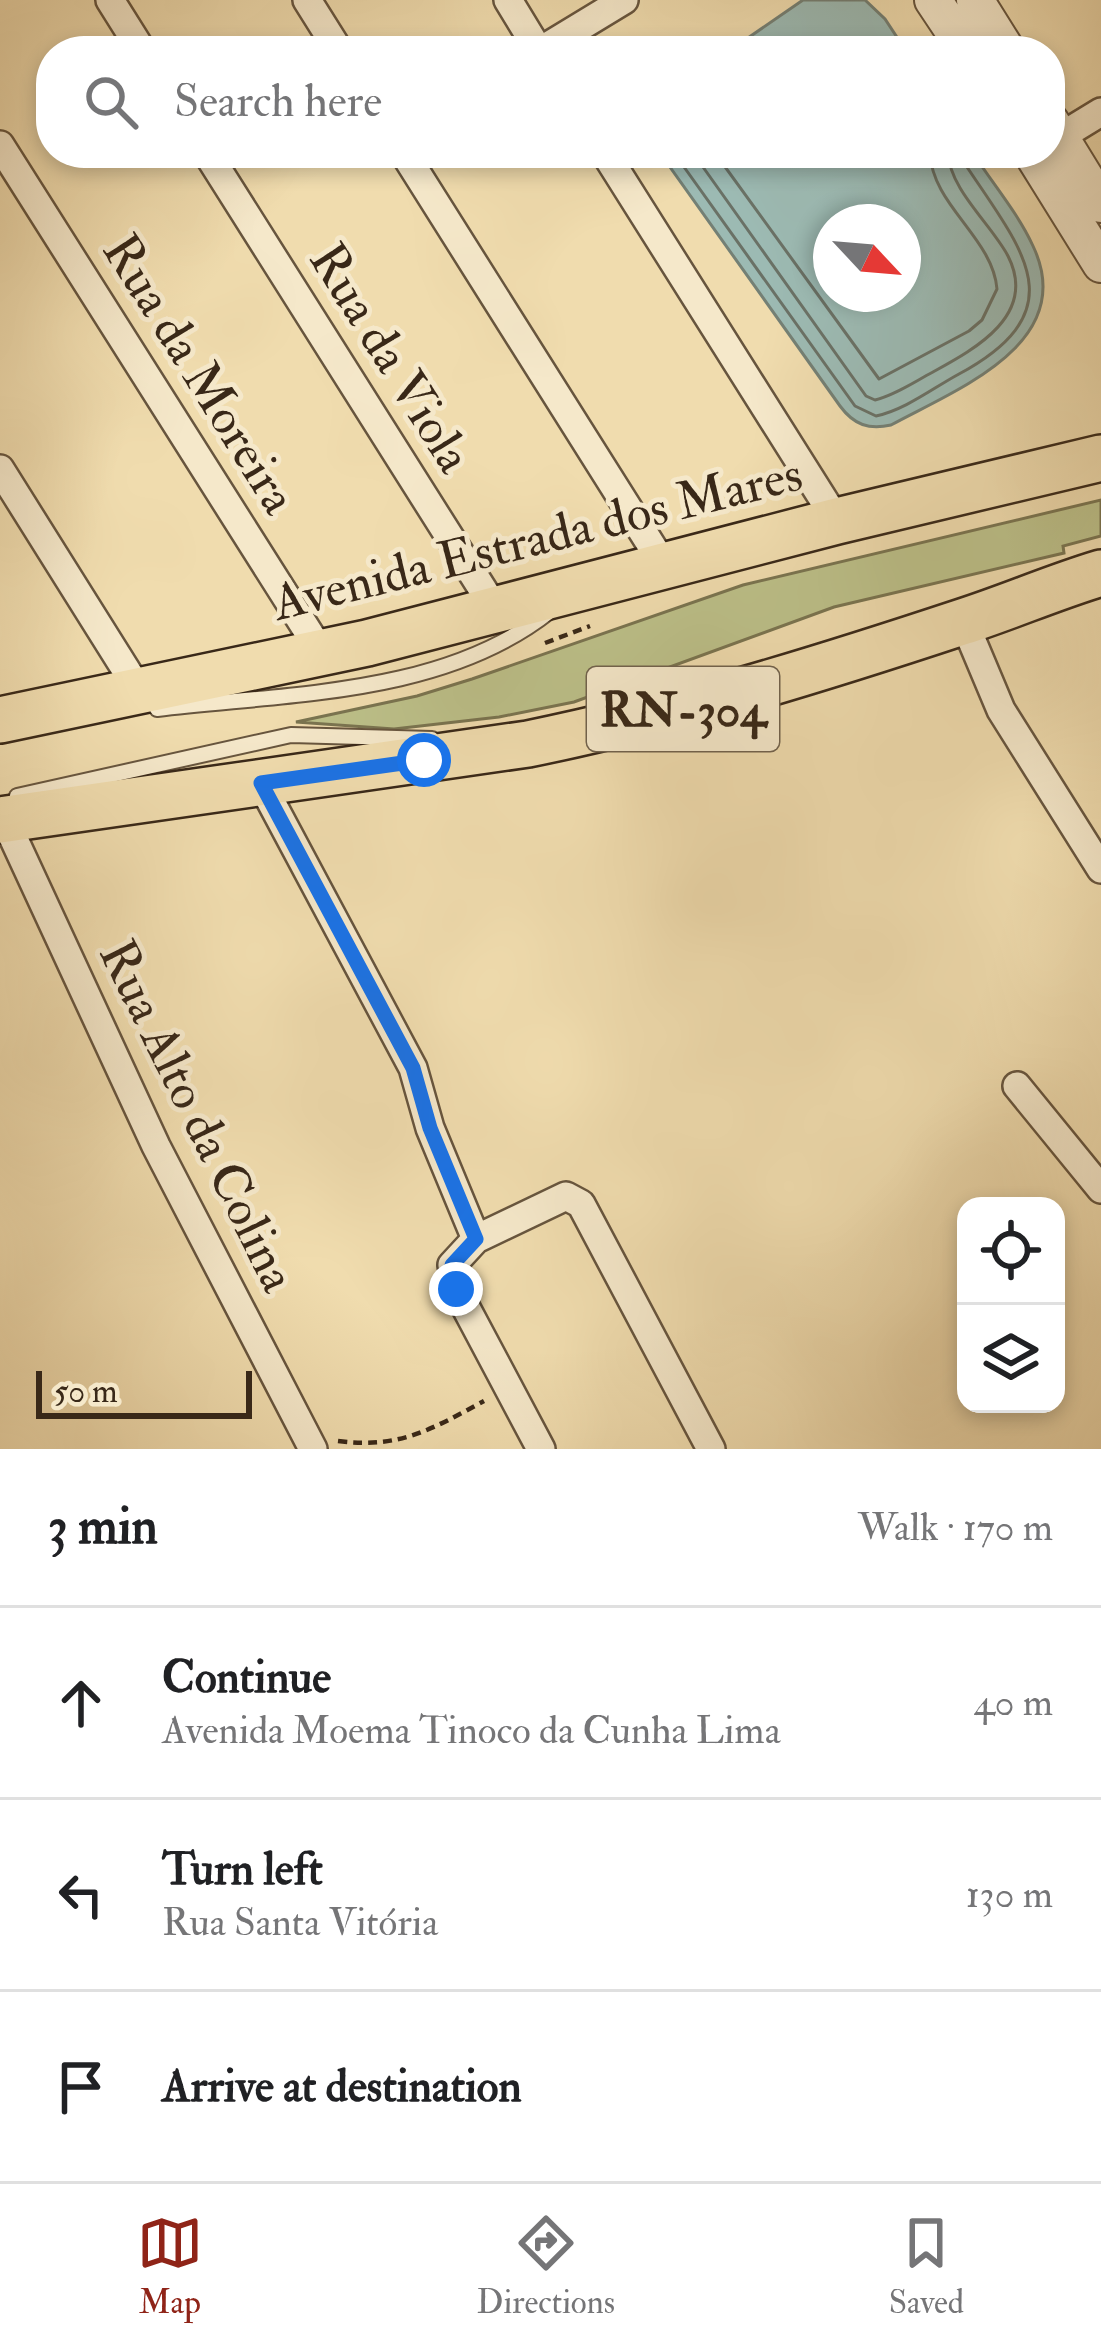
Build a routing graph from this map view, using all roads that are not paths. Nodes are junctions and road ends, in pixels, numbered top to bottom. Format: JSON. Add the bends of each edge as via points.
{"nodes":[{"id":1,"x":110,"y":0,"type":"edge"},
{"id":2,"x":307,"y":0,"type":"edge"},
{"id":3,"x":508,"y":0,"type":"edge"},
{"id":4,"x":624,"y":0,"type":"edge"},
{"id":5,"x":933,"y":0,"type":"edge"},
{"id":6,"x":975,"y":0,"type":"edge"},
{"id":7,"x":133,"y":36,"type":"edge"},
{"id":8,"x":330,"y":36,"type":"edge"},
{"id":9,"x":531,"y":36,"type":"edge"},
{"id":10,"x":565,"y":36,"type":"edge"},
{"id":11,"x":957,"y":36,"type":"edge"},
{"id":12,"x":998,"y":36,"type":"edge"},
{"id":13,"x":1101,"y":112,"type":"edge"},
{"id":14,"x":1065,"y":129,"type":"edge"},
{"id":15,"x":0,"y":145,"type":"edge"},
{"id":16,"x":1065,"y":159,"type":"edge"},
{"id":17,"x":216,"y":168,"type":"edge"},
{"id":18,"x":413,"y":168,"type":"edge"},
{"id":19,"x":614,"y":168,"type":"edge"},
{"id":20,"x":1060,"y":168,"type":"edge"},
{"id":21,"x":1101,"y":204,"type":"edge"},
{"id":22,"x":1101,"y":264,"type":"edge"},
{"id":23,"x":1101,"y":458,"type":"edge"},
{"id":24,"x":0,"y":469,"type":"edge"},
{"id":25,"x":837,"y":521,"type":"junction"},
{"id":26,"x":665,"y":566,"type":"junction"},
{"id":27,"x":1101,"y":573,"type":"edge"},
{"id":28,"x":577,"y":591,"type":"junction"},
{"id":29,"x":496,"y":612,"type":"junction"},
{"id":30,"x":964,"y":622,"type":"junction"},
{"id":31,"x":321,"y":652,"type":"junction"},
{"id":32,"x":137,"y":703,"type":"junction"},
{"id":33,"x":0,"y":720,"type":"edge"},
{"id":34,"x":528,"y":744,"type":"junction"},
{"id":35,"x":261,"y":783,"type":"junction"},
{"id":36,"x":2,"y":813,"type":"edge"},
{"id":37,"x":1101,"y":869,"type":"edge"},
{"id":38,"x":1017,"y":1086,"type":"dead end"},
{"id":39,"x":1101,"y":1189,"type":"edge"},
{"id":40,"x":476,"y":1239,"type":"junction"},
{"id":41,"x":308,"y":1441,"type":"edge"},
{"id":42,"x":541,"y":1449,"type":"edge"},
{"id":43,"x":711,"y":1449,"type":"edge"}],
"edges":[{"from":1,"to":7,"type":"street"},
{"from":2,"to":8,"type":"street"},
{"from":3,"to":9,"type":"street"},
{"from":4,"to":10,"type":"street"},
{"from":5,"to":11,"type":"street"},
{"from":6,"to":12,"type":"street"},
{"from":13,"to":14,"type":"street"},
{"from":15,"to":31,"type":"street","name":"Rua da Moreira"},
{"from":16,"to":21,"type":"street"},
{"from":17,"to":29,"type":"street","name":"Rua da Viola"},
{"from":18,"to":26,"type":"street"},
{"from":19,"to":25,"type":"street"},
{"from":20,"to":22,"type":"street"},
{"from":23,"to":25,"type":"main road","name":"Avenida Estrada dos Mares"},
{"from":24,"to":32,"type":"street"},
{"from":25,"to":26,"type":"main road","name":"Avenida Estrada dos Mares"},
{"from":26,"to":28,"type":"main road","name":"Avenida Estrada dos Mares"},
{"from":27,"to":30,"type":"main road","number":"RN-304"},
{"from":28,"to":29,"type":"main road","name":"Avenida Estrada dos Mares"},
{"from":28,"to":32,"type":"lane","via":[[472,659],[409,679]]},
{"from":29,"to":31,"type":"main road","name":"Avenida Estrada dos Mares"},
{"from":30,"to":34,"type":"main road","number":"RN-304","via":[[679,710]]},
{"from":30,"to":37,"type":"street","via":[[1001,710]]},
{"from":31,"to":32,"type":"main road","name":"Avenida Estrada dos Mares"},
{"from":32,"to":33,"type":"main road","name":"Avenida Estrada dos Mares","via":[[69,705]]},
{"from":34,"to":35,"type":"main road","number":"RN-304"},
{"from":34,"to":36,"type":"lane","via":[[291,735]]},
{"from":35,"to":36,"type":"main road","number":"RN-304"},
{"from":35,"to":40,"type":"street","via":[[413,1068]]},
{"from":36,"to":41,"type":"street","name":"Rua Alto da Colina","via":[[156,1146]]},
{"from":38,"to":39,"type":"street"},
{"from":40,"to":42,"type":"street","via":[[451,1275]]},
{"from":40,"to":43,"type":"street","via":[[552,1200],[581,1204]]}]}
